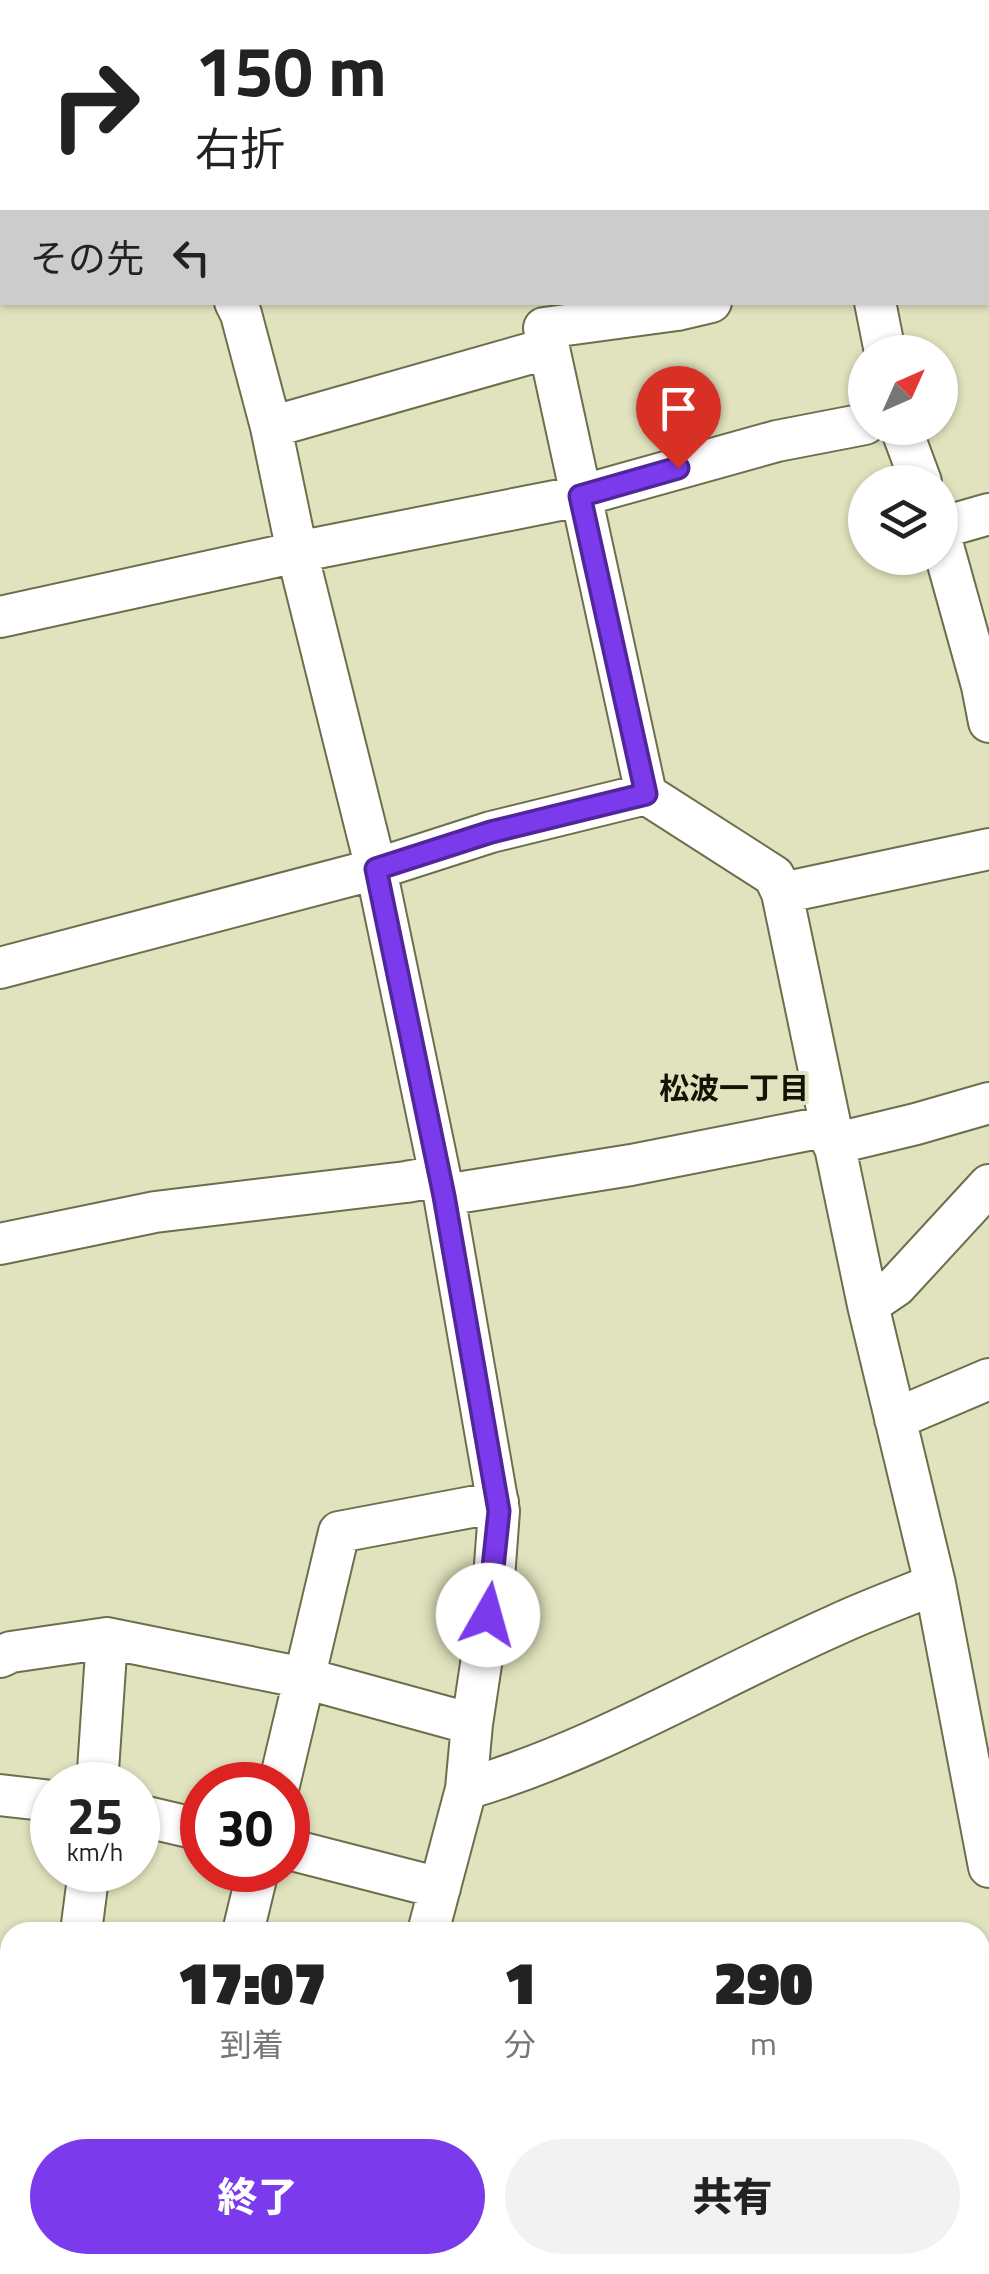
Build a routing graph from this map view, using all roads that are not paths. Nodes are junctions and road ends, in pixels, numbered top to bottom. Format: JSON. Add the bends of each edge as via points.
{"nodes":[{"id":1,"x":236,"y":305,"type":"edge"},
{"id":2,"x":698,"y":305,"type":"edge"},
{"id":3,"x":876,"y":305,"type":"edge"},
{"id":4,"x":882,"y":335,"type":"edge"},
{"id":5,"x":549,"y":348,"type":"junction"},
{"id":6,"x":271,"y":427,"type":"junction"},
{"id":7,"x":848,"y":427,"type":"edge"},
{"id":8,"x":580,"y":496,"type":"junction"},
{"id":9,"x":989,"y":514,"type":"edge"},
{"id":10,"x":958,"y":525,"type":"edge"},
{"id":11,"x":297,"y":552,"type":"junction"},
{"id":12,"x":952,"y":575,"type":"edge"},
{"id":13,"x":0,"y":617,"type":"edge"},
{"id":14,"x":989,"y":722,"type":"edge"},
{"id":15,"x":646,"y":794,"type":"junction"},
{"id":16,"x":989,"y":849,"type":"edge"},
{"id":17,"x":376,"y":869,"type":"junction"},
{"id":18,"x":782,"y":894,"type":"junction"},
{"id":19,"x":0,"y":968,"type":"edge"},
{"id":20,"x":989,"y":1103,"type":"edge"},
{"id":21,"x":831,"y":1135,"type":"junction"},
{"id":22,"x":989,"y":1185,"type":"edge"},
{"id":23,"x":442,"y":1186,"type":"junction"},
{"id":24,"x":0,"y":1244,"type":"edge"},
{"id":25,"x":868,"y":1305,"type":"junction"},
{"id":26,"x":989,"y":1379,"type":"edge"},
{"id":27,"x":895,"y":1419,"type":"junction"},
{"id":28,"x":498,"y":1502,"type":"junction"},
{"id":29,"x":935,"y":1584,"type":"junction"},
{"id":30,"x":106,"y":1638,"type":"junction"},
{"id":31,"x":0,"y":1657,"type":"edge"},
{"id":32,"x":304,"y":1678,"type":"junction"},
{"id":33,"x":472,"y":1724,"type":"junction"},
{"id":34,"x":978,"y":1750,"type":"edge"},
{"id":35,"x":98,"y":1762,"type":"edge"},
{"id":36,"x":284,"y":1762,"type":"edge"},
{"id":37,"x":466,"y":1789,"type":"junction"},
{"id":38,"x":0,"y":1795,"type":"edge"},
{"id":39,"x":30,"y":1798,"type":"edge"},
{"id":40,"x":310,"y":1856,"type":"edge"},
{"id":41,"x":989,"y":1866,"type":"edge"},
{"id":42,"x":440,"y":1888,"type":"junction"},
{"id":43,"x":86,"y":1892,"type":"edge"},
{"id":44,"x":252,"y":1892,"type":"edge"},
{"id":45,"x":83,"y":1922,"type":"edge"},
{"id":46,"x":245,"y":1922,"type":"edge"},
{"id":47,"x":431,"y":1922,"type":"edge"}],
"edges":[{"from":1,"to":6,"type":"street"},
{"from":2,"to":5,"type":"street","via":[[544,328]]},
{"from":3,"to":4,"type":"street"},
{"from":5,"to":6,"type":"street"},
{"from":5,"to":8,"type":"street"},
{"from":6,"to":11,"type":"street"},
{"from":7,"to":8,"type":"street"},
{"from":8,"to":11,"type":"street"},
{"from":8,"to":15,"type":"street"},
{"from":9,"to":10,"type":"street"},
{"from":11,"to":13,"type":"street"},
{"from":11,"to":17,"type":"street"},
{"from":12,"to":14,"type":"street"},
{"from":15,"to":17,"type":"street"},
{"from":15,"to":18,"type":"street","via":[[774,876]]},
{"from":16,"to":18,"type":"street"},
{"from":17,"to":19,"type":"street"},
{"from":17,"to":23,"type":"street"},
{"from":18,"to":21,"type":"street"},
{"from":20,"to":21,"type":"street","via":[[916,1124]]},
{"from":21,"to":23,"type":"street"},
{"from":21,"to":25,"type":"street"},
{"from":22,"to":25,"type":"street","via":[[896,1286]]},
{"from":23,"to":24,"type":"street","via":[[406,1182],[155,1212]]},
{"from":23,"to":28,"type":"street"},
{"from":25,"to":27,"type":"street"},
{"from":26,"to":27,"type":"street"},
{"from":27,"to":29,"type":"street"},
{"from":28,"to":32,"type":"street","via":[[340,1532]]},
{"from":28,"to":33,"type":"street"},
{"from":29,"to":34,"type":"street"},
{"from":29,"to":37,"type":"street","via":[[836,1624],[646,1718]]},
{"from":30,"to":31,"type":"street"},
{"from":30,"to":32,"type":"street"},
{"from":30,"to":35,"type":"street"},
{"from":32,"to":33,"type":"street"},
{"from":32,"to":36,"type":"street"},
{"from":33,"to":37,"type":"street"},
{"from":34,"to":41,"type":"street"},
{"from":37,"to":42,"type":"street"},
{"from":38,"to":39,"type":"street"},
{"from":40,"to":42,"type":"street"},
{"from":42,"to":47,"type":"street"},
{"from":43,"to":45,"type":"street"},
{"from":44,"to":46,"type":"street"}]}
